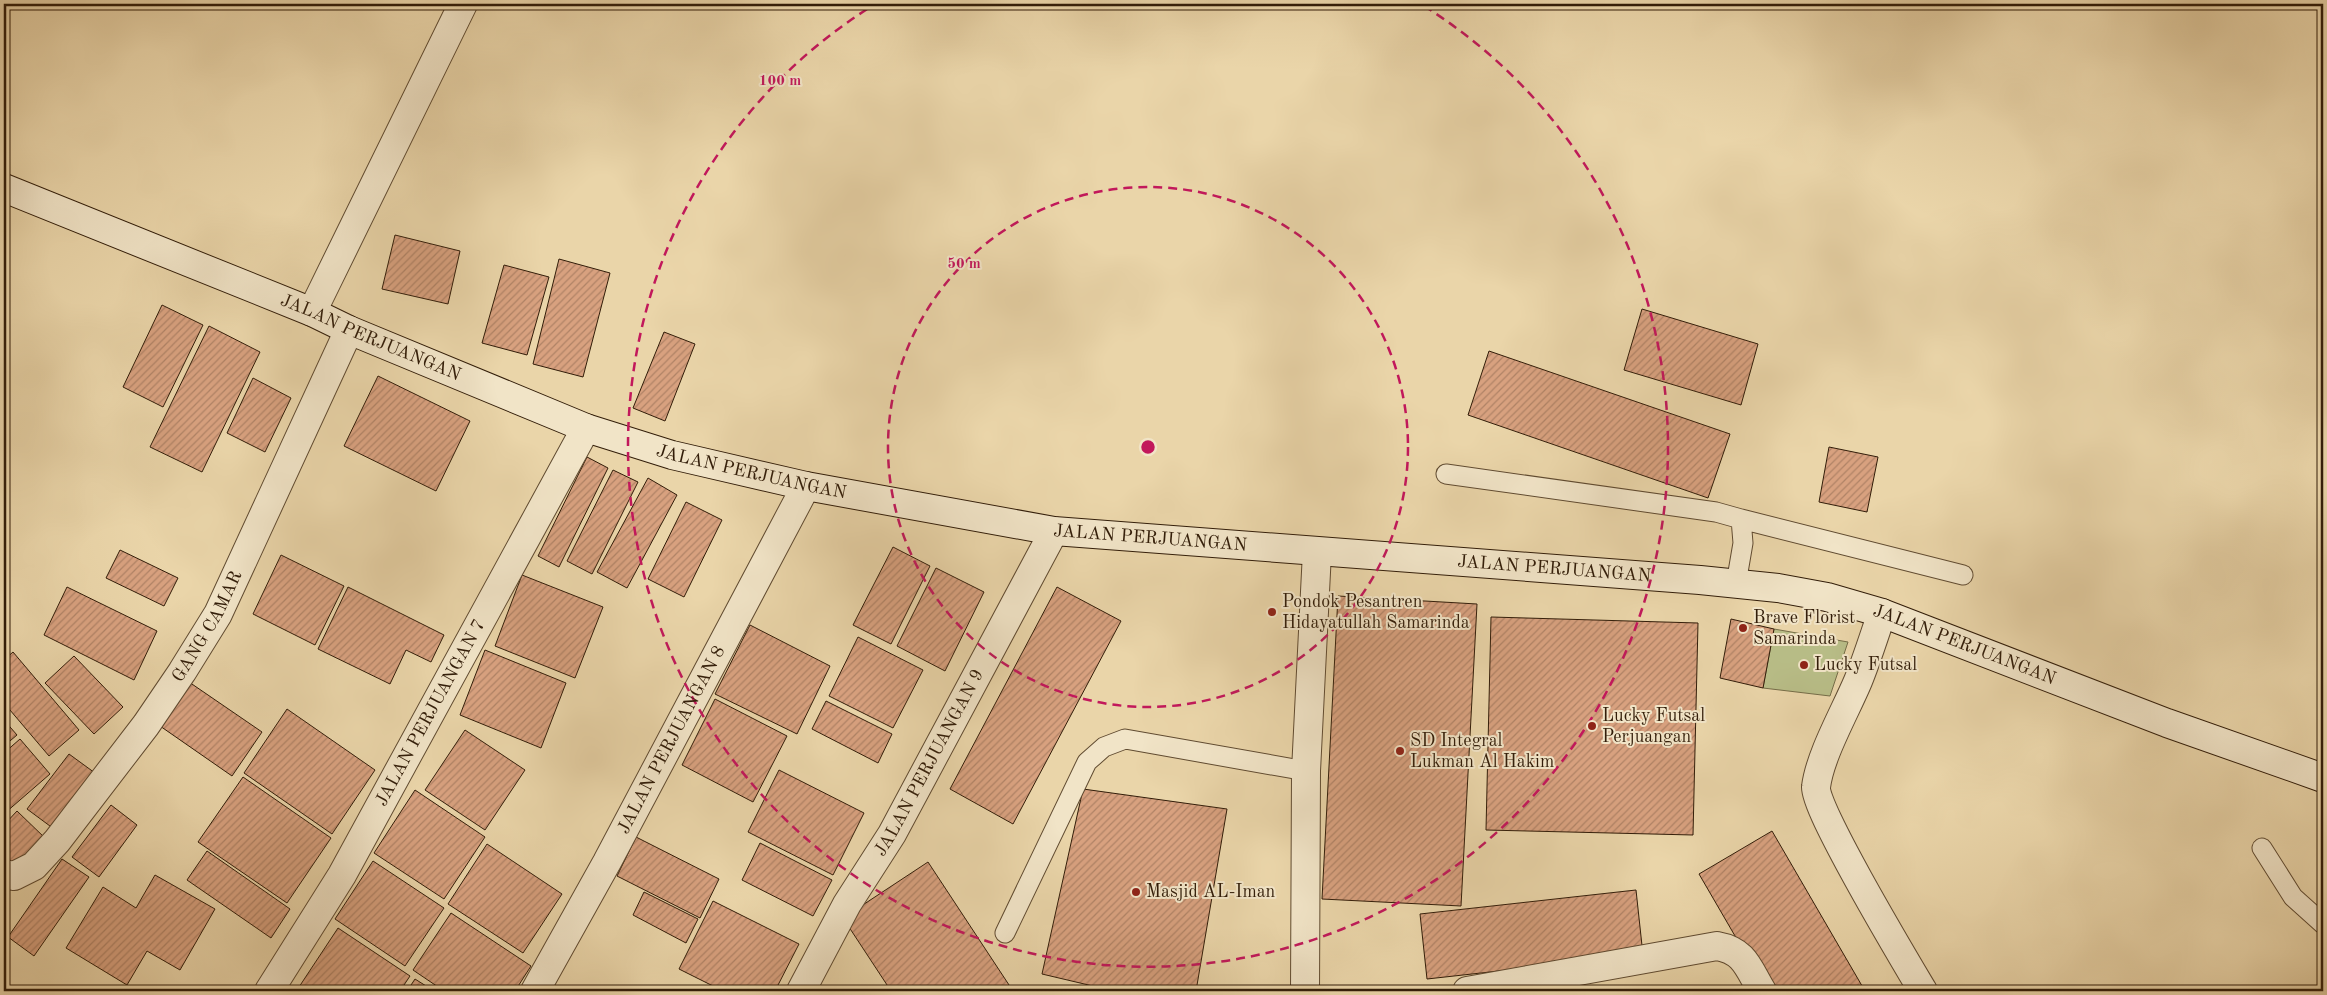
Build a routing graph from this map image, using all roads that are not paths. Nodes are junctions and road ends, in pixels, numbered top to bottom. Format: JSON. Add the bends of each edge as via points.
{"nodes":[{"id":1,"x":463,"y":4,"type":"edge"},
{"id":2,"x":4,"y":188,"type":"edge"},
{"id":3,"x":312,"y":312,"type":"junction"},
{"id":4,"x":349,"y":330,"type":"junction"},
{"id":5,"x":586,"y":428,"type":"junction"},
{"id":6,"x":1446,"y":474,"type":"dead end"},
{"id":7,"x":806,"y":486,"type":"junction"},
{"id":8,"x":1742,"y":519,"type":"junction"},
{"id":9,"x":1054,"y":531,"type":"junction"},
{"id":10,"x":1317,"y":552,"type":"junction"},
{"id":11,"x":1963,"y":575,"type":"dead end"},
{"id":12,"x":1736,"y":584,"type":"junction"},
{"id":13,"x":1882,"y":613,"type":"junction"},
{"id":14,"x":1306,"y":771,"type":"junction"},
{"id":15,"x":2323,"y":778,"type":"edge"},
{"id":16,"x":2262,"y":848,"type":"dead end"},
{"id":17,"x":4,"y":874,"type":"edge"},
{"id":18,"x":2323,"y":924,"type":"edge"},
{"id":19,"x":1005,"y":933,"type":"dead end"},
{"id":20,"x":269,"y":991,"type":"edge"},
{"id":21,"x":535,"y":991,"type":"edge"},
{"id":22,"x":801,"y":991,"type":"edge"},
{"id":23,"x":1305,"y":991,"type":"edge"},
{"id":24,"x":1468,"y":991,"type":"edge"},
{"id":25,"x":1762,"y":991,"type":"edge"},
{"id":26,"x":1923,"y":991,"type":"edge"}],
"edges":[{"from":1,"to":3,"type":"street"},
{"from":2,"to":3,"type":"street","name":"JALAN PERJUANGAN"},
{"from":3,"to":4,"type":"street","name":"JALAN PERJUANGAN"},
{"from":4,"to":5,"type":"street","name":"JALAN PERJUANGAN"},
{"from":4,"to":17,"type":"street","name":"GANG CAMAR","via":[[218,614],[182,672],[146,725],[34,866],[14,876]]},
{"from":5,"to":7,"type":"street","name":"JALAN PERJUANGAN","via":[[672,455]]},
{"from":5,"to":20,"type":"street","name":"JALAN PERJUANGAN 7","via":[[342,875]]},
{"from":6,"to":8,"type":"lane","via":[[1716,512]]},
{"from":7,"to":9,"type":"street","name":"JALAN PERJUANGAN"},
{"from":7,"to":21,"type":"street","name":"JALAN PERJUANGAN 8"},
{"from":8,"to":11,"type":"lane"},
{"from":8,"to":12,"type":"lane","via":[[1743,543]]},
{"from":9,"to":10,"type":"street","name":"JALAN PERJUANGAN"},
{"from":9,"to":22,"type":"street","name":"JALAN PERJUANGAN 9","via":[[892,834],[847,904]]},
{"from":10,"to":12,"type":"street","name":"JALAN PERJUANGAN"},
{"from":10,"to":14,"type":"street"},
{"from":12,"to":13,"type":"street","name":"JALAN PERJUANGAN","via":[[1827,597]]},
{"from":13,"to":15,"type":"street","name":"JALAN PERJUANGAN","via":[[2167,723]]},
{"from":13,"to":26,"type":"street","via":[[1816,788],[1819,804],[1835,835]]},
{"from":14,"to":19,"type":"lane","via":[[1125,739],[1104,747],[1087,762]]},
{"from":14,"to":23,"type":"street"},
{"from":16,"to":18,"type":"lane","via":[[2293,897]]},
{"from":24,"to":25,"type":"street","via":[[1717,946],[1731,948],[1740,955]]}]}
